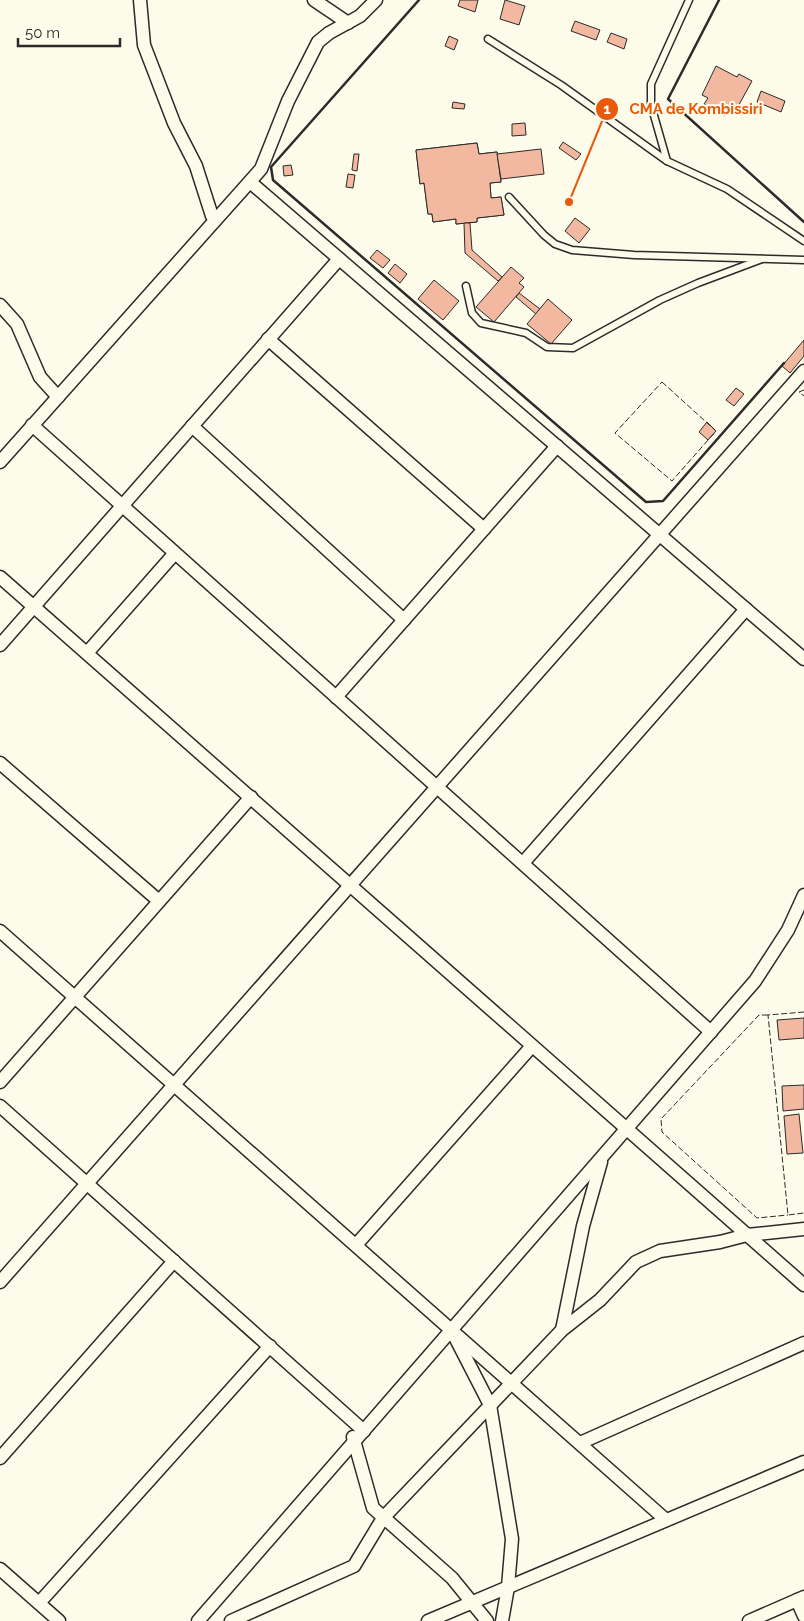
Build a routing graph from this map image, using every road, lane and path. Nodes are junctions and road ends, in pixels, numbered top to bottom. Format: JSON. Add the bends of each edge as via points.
{"nodes":[{"id":1,"x":140,"y":0,"type":"edge"},
{"id":2,"x":314,"y":0,"type":"edge"},
{"id":3,"x":376,"y":0,"type":"edge"},
{"id":4,"x":689,"y":0,"type":"edge"},
{"id":5,"x":348,"y":23,"type":"junction"},
{"id":6,"x":488,"y":39,"type":"dead end"},
{"id":7,"x":667,"y":161,"type":"junction"},
{"id":8,"x":250,"y":182,"type":"junction"},
{"id":9,"x":509,"y":197,"type":"dead end"},
{"id":10,"x":212,"y":216,"type":"dead end"},
{"id":11,"x":804,"y":241,"type":"edge"},
{"id":12,"x":339,"y":258,"type":"junction"},
{"id":13,"x":762,"y":259,"type":"junction"},
{"id":14,"x":804,"y":260,"type":"edge"},
{"id":15,"x":466,"y":286,"type":"dead end"},
{"id":16,"x":0,"y":305,"type":"edge"},
{"id":17,"x":268,"y":339,"type":"junction"},
{"id":18,"x":804,"y":371,"type":"edge"},
{"id":19,"x":58,"y":397,"type":"junction"},
{"id":20,"x":32,"y":425,"type":"junction"},
{"id":21,"x":192,"y":426,"type":"junction"},
{"id":22,"x":557,"y":446,"type":"junction"},
{"id":23,"x":0,"y":462,"type":"edge"},
{"id":24,"x":122,"y":506,"type":"junction"},
{"id":25,"x":484,"y":529,"type":"junction"},
{"id":26,"x":659,"y":534,"type":"junction"},
{"id":27,"x":175,"y":553,"type":"junction"},
{"id":28,"x":0,"y":577,"type":"edge"},
{"id":29,"x":34,"y":606,"type":"junction"},
{"id":30,"x":746,"y":609,"type":"junction"},
{"id":31,"x":404,"y":620,"type":"junction"},
{"id":32,"x":0,"y":645,"type":"edge"},
{"id":33,"x":87,"y":653,"type":"junction"},
{"id":34,"x":804,"y":659,"type":"edge"},
{"id":35,"x":336,"y":697,"type":"junction"},
{"id":36,"x":0,"y":763,"type":"edge"},
{"id":37,"x":437,"y":786,"type":"junction"},
{"id":38,"x":251,"y":797,"type":"junction"},
{"id":39,"x":523,"y":863,"type":"junction"},
{"id":40,"x":350,"y":885,"type":"junction"},
{"id":41,"x":804,"y":895,"type":"edge"},
{"id":42,"x":159,"y":901,"type":"junction"},
{"id":43,"x":804,"y":923,"type":"edge"},
{"id":44,"x":788,"y":930,"type":"junction"},
{"id":45,"x":0,"y":931,"type":"edge"},
{"id":46,"x":75,"y":997,"type":"junction"},
{"id":47,"x":712,"y":1032,"type":"junction"},
{"id":48,"x":532,"y":1046,"type":"junction"},
{"id":49,"x":0,"y":1082,"type":"edge"},
{"id":50,"x":174,"y":1084,"type":"junction"},
{"id":51,"x":0,"y":1106,"type":"edge"},
{"id":52,"x":627,"y":1130,"type":"junction"},
{"id":53,"x":602,"y":1158,"type":"junction"},
{"id":54,"x":87,"y":1183,"type":"junction"},
{"id":55,"x":804,"y":1229,"type":"edge"},
{"id":56,"x":747,"y":1235,"type":"junction"},
{"id":57,"x":356,"y":1245,"type":"junction"},
{"id":58,"x":174,"y":1261,"type":"junction"},
{"id":59,"x":0,"y":1282,"type":"edge"},
{"id":60,"x":804,"y":1285,"type":"edge"},
{"id":61,"x":452,"y":1330,"type":"junction"},
{"id":62,"x":562,"y":1330,"type":"junction"},
{"id":63,"x":804,"y":1344,"type":"edge"},
{"id":64,"x":270,"y":1346,"type":"junction"},
{"id":65,"x":512,"y":1383,"type":"junction"},
{"id":66,"x":490,"y":1405,"type":"junction"},
{"id":67,"x":345,"y":1413,"type":"junction"},
{"id":68,"x":364,"y":1431,"type":"junction"},
{"id":69,"x":355,"y":1442,"type":"junction"},
{"id":70,"x":580,"y":1443,"type":"junction"},
{"id":71,"x":0,"y":1458,"type":"edge"},
{"id":72,"x":804,"y":1462,"type":"edge"},
{"id":73,"x":383,"y":1518,"type":"junction"},
{"id":74,"x":666,"y":1520,"type":"junction"},
{"id":75,"x":0,"y":1569,"type":"edge"},
{"id":76,"x":508,"y":1587,"type":"junction"},
{"id":77,"x":801,"y":1599,"type":"edge"},
{"id":78,"x":476,"y":1600,"type":"junction"},
{"id":79,"x":39,"y":1603,"type":"junction"},
{"id":80,"x":804,"y":1616,"type":"edge"},
{"id":81,"x":59,"y":1621,"type":"edge"},
{"id":82,"x":198,"y":1621,"type":"edge"},
{"id":83,"x":231,"y":1621,"type":"edge"},
{"id":84,"x":428,"y":1621,"type":"edge"},
{"id":85,"x":487,"y":1621,"type":"edge"},
{"id":86,"x":492,"y":1621,"type":"edge"},
{"id":87,"x":502,"y":1621,"type":"edge"},
{"id":88,"x":749,"y":1621,"type":"edge"}],
"edges":[{"from":1,"to":10,"type":"street","via":[[144,45],[174,122],[196,166]]},
{"from":2,"to":5,"type":"street"},
{"from":3,"to":5,"type":"street"},
{"from":4,"to":7,"type":"lane","via":[[652,84],[651,105]]},
{"from":5,"to":8,"type":"street","via":[[318,42],[288,100],[261,169]]},
{"from":6,"to":7,"type":"lane","via":[[561,85]]},
{"from":7,"to":11,"type":"lane","via":[[727,189]]},
{"from":8,"to":12,"type":"street"},
{"from":8,"to":19,"type":"street"},
{"from":9,"to":13,"type":"lane","via":[[544,235],[555,244],[572,250],[634,256]]},
{"from":12,"to":17,"type":"street"},
{"from":12,"to":22,"type":"street"},
{"from":13,"to":14,"type":"lane"},
{"from":13,"to":15,"type":"lane","via":[[668,297],[573,348],[547,347],[526,333],[480,323],[472,313]]},
{"from":16,"to":19,"type":"street","via":[[17,324],[40,377]]},
{"from":17,"to":21,"type":"street"},
{"from":17,"to":25,"type":"street"},
{"from":18,"to":26,"type":"street"},
{"from":19,"to":20,"type":"street"},
{"from":20,"to":23,"type":"street"},
{"from":20,"to":24,"type":"street"},
{"from":21,"to":24,"type":"street"},
{"from":21,"to":31,"type":"street"},
{"from":22,"to":25,"type":"street"},
{"from":22,"to":26,"type":"street"},
{"from":24,"to":27,"type":"street"},
{"from":24,"to":29,"type":"street"},
{"from":25,"to":31,"type":"street"},
{"from":26,"to":30,"type":"street"},
{"from":26,"to":37,"type":"street"},
{"from":27,"to":33,"type":"street"},
{"from":27,"to":35,"type":"street"},
{"from":28,"to":29,"type":"street"},
{"from":29,"to":32,"type":"street"},
{"from":29,"to":33,"type":"street"},
{"from":30,"to":34,"type":"street"},
{"from":30,"to":39,"type":"street"},
{"from":31,"to":35,"type":"street"},
{"from":33,"to":38,"type":"street"},
{"from":35,"to":37,"type":"street"},
{"from":36,"to":42,"type":"street"},
{"from":37,"to":39,"type":"street"},
{"from":37,"to":40,"type":"street"},
{"from":38,"to":40,"type":"street"},
{"from":38,"to":42,"type":"street"},
{"from":39,"to":47,"type":"street"},
{"from":40,"to":48,"type":"street"},
{"from":40,"to":50,"type":"street"},
{"from":41,"to":44,"type":"street"},
{"from":42,"to":46,"type":"street"},
{"from":43,"to":44,"type":"street"},
{"from":44,"to":47,"type":"street","via":[[755,981]]},
{"from":45,"to":46,"type":"street"},
{"from":46,"to":49,"type":"street"},
{"from":46,"to":50,"type":"street"},
{"from":47,"to":52,"type":"street"},
{"from":48,"to":52,"type":"street"},
{"from":48,"to":57,"type":"street"},
{"from":50,"to":54,"type":"street"},
{"from":50,"to":57,"type":"street"},
{"from":51,"to":54,"type":"street"},
{"from":52,"to":53,"type":"street"},
{"from":52,"to":56,"type":"street"},
{"from":53,"to":61,"type":"street"},
{"from":53,"to":62,"type":"street","via":[[583,1226]]},
{"from":54,"to":58,"type":"street"},
{"from":54,"to":59,"type":"street"},
{"from":55,"to":56,"type":"street"},
{"from":56,"to":60,"type":"street"},
{"from":56,"to":62,"type":"street","via":[[660,1251],[636,1262],[600,1300]]},
{"from":57,"to":61,"type":"street"},
{"from":58,"to":64,"type":"street"},
{"from":58,"to":71,"type":"street"},
{"from":61,"to":65,"type":"street"},
{"from":61,"to":66,"type":"street"},
{"from":61,"to":68,"type":"street"},
{"from":62,"to":65,"type":"street"},
{"from":63,"to":70,"type":"street"},
{"from":64,"to":67,"type":"street"},
{"from":64,"to":79,"type":"street"},
{"from":65,"to":66,"type":"street"},
{"from":65,"to":70,"type":"street"},
{"from":66,"to":73,"type":"street"},
{"from":66,"to":76,"type":"street","via":[[512,1539]]},
{"from":67,"to":68,"type":"street"},
{"from":67,"to":69,"type":"street"},
{"from":68,"to":69,"type":"street"},
{"from":69,"to":73,"type":"street","via":[[373,1508]]},
{"from":69,"to":82,"type":"street"},
{"from":70,"to":74,"type":"street"},
{"from":72,"to":74,"type":"street"},
{"from":73,"to":78,"type":"street"},
{"from":73,"to":83,"type":"street","via":[[354,1566]]},
{"from":74,"to":76,"type":"street"},
{"from":75,"to":79,"type":"street"},
{"from":76,"to":78,"type":"street"},
{"from":76,"to":87,"type":"street"},
{"from":77,"to":80,"type":"street"},
{"from":77,"to":88,"type":"street"},
{"from":78,"to":84,"type":"street"},
{"from":78,"to":85,"type":"street"},
{"from":78,"to":86,"type":"street"},
{"from":79,"to":81,"type":"street"}]}
